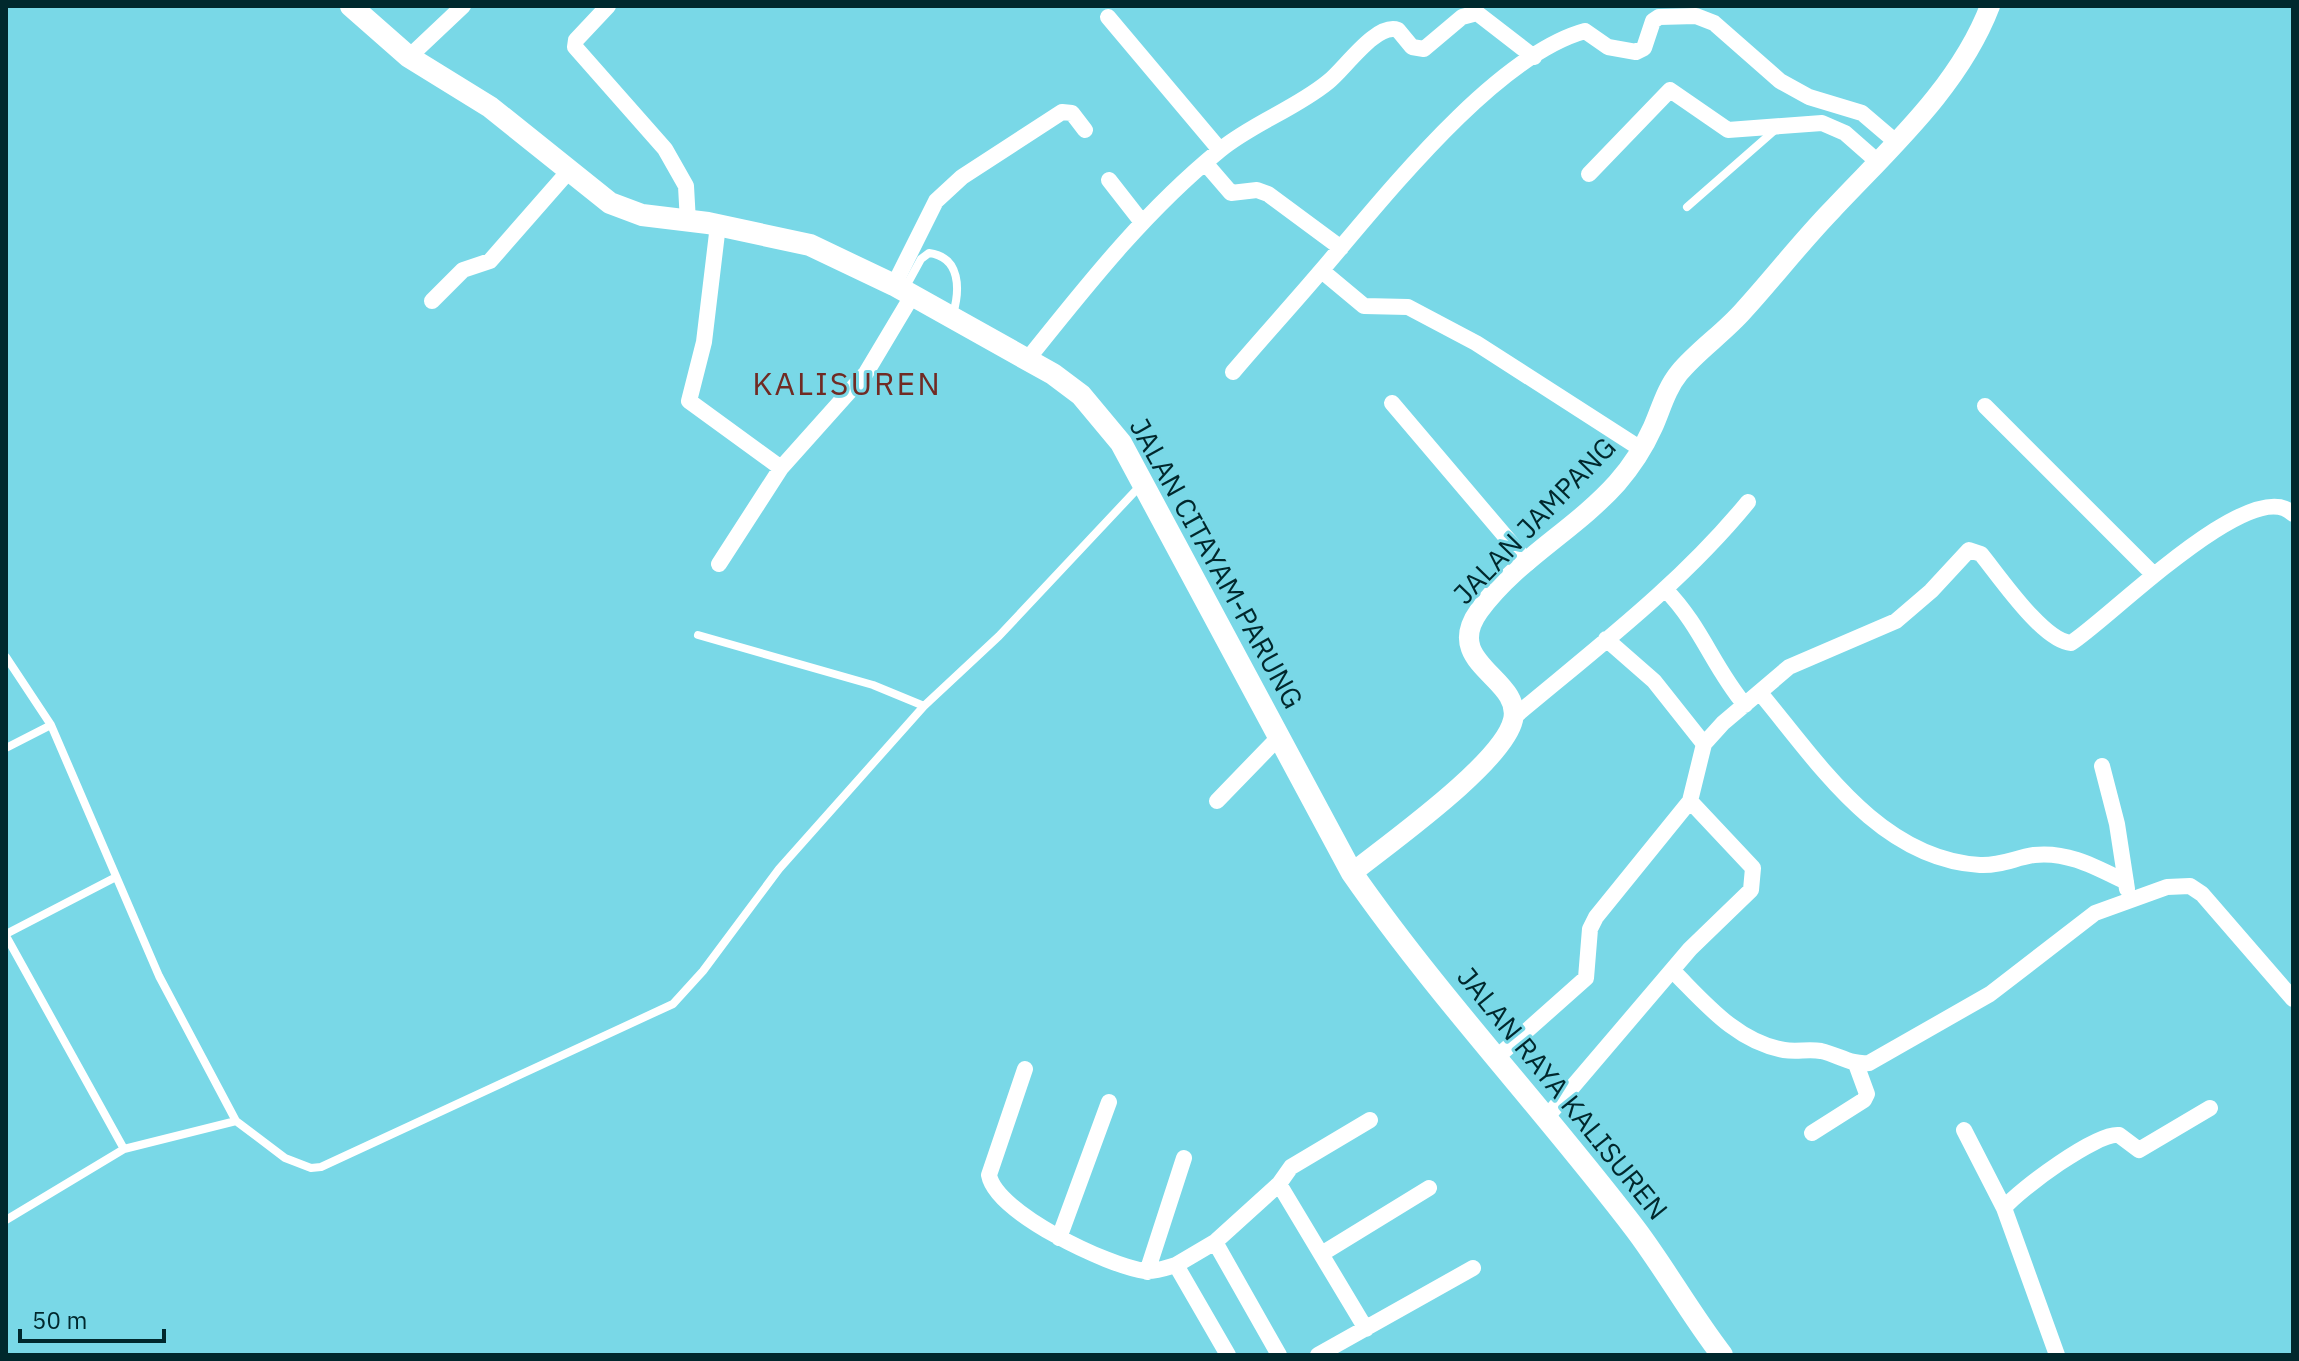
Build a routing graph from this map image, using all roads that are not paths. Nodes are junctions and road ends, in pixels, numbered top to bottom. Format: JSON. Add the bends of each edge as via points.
{"nodes":[{"id":1,"x":351,"y":6,"type":"edge"},
{"id":2,"x":463,"y":6,"type":"edge"},
{"id":3,"x":608,"y":6,"type":"edge"},
{"id":4,"x":1990,"y":6,"type":"edge"},
{"id":5,"x":1108,"y":17,"type":"dead end"},
{"id":6,"x":409,"y":57,"type":"junction"},
{"id":7,"x":1534,"y":57,"type":"junction"},
{"id":8,"x":1781,"y":124,"type":"junction"},
{"id":9,"x":1085,"y":130,"type":"dead end"},
{"id":10,"x":1896,"y":142,"type":"junction"},
{"id":11,"x":1220,"y":150,"type":"junction"},
{"id":12,"x":1878,"y":162,"type":"junction"},
{"id":13,"x":1206,"y":164,"type":"junction"},
{"id":14,"x":568,"y":172,"type":"junction"},
{"id":15,"x":1589,"y":174,"type":"dead end"},
{"id":16,"x":1109,"y":180,"type":"dead end"},
{"id":17,"x":1687,"y":207,"type":"dead end"},
{"id":18,"x":1141,"y":221,"type":"junction"},
{"id":19,"x":688,"y":222,"type":"junction"},
{"id":20,"x":718,"y":225,"type":"junction"},
{"id":21,"x":1341,"y":248,"type":"junction"},
{"id":22,"x":1322,"y":271,"type":"junction"},
{"id":23,"x":903,"y":290,"type":"junction"},
{"id":24,"x":432,"y":301,"type":"dead end"},
{"id":25,"x":952,"y":318,"type":"junction"},
{"id":26,"x":1027,"y":360,"type":"junction"},
{"id":27,"x":1233,"y":372,"type":"dead end"},
{"id":28,"x":1392,"y":403,"type":"dead end"},
{"id":29,"x":1985,"y":406,"type":"dead end"},
{"id":30,"x":1641,"y":449,"type":"junction"},
{"id":31,"x":781,"y":468,"type":"junction"},
{"id":32,"x":1143,"y":482,"type":"junction"},
{"id":33,"x":1748,"y":502,"type":"dead end"},
{"id":34,"x":2293,"y":514,"type":"edge"},
{"id":35,"x":1528,"y":563,"type":"junction"},
{"id":36,"x":719,"y":564,"type":"dead end"},
{"id":37,"x":2153,"y":574,"type":"junction"},
{"id":38,"x":1665,"y":589,"type":"junction"},
{"id":39,"x":698,"y":635,"type":"dead end"},
{"id":40,"x":1606,"y":639,"type":"junction"},
{"id":41,"x":6,"y":657,"type":"edge"},
{"id":42,"x":1761,"y":694,"type":"junction"},
{"id":43,"x":1745,"y":705,"type":"junction"},
{"id":44,"x":924,"y":706,"type":"junction"},
{"id":45,"x":1514,"y":717,"type":"junction"},
{"id":46,"x":51,"y":725,"type":"junction"},
{"id":47,"x":1279,"y":737,"type":"junction"},
{"id":48,"x":1704,"y":744,"type":"junction"},
{"id":49,"x":6,"y":748,"type":"edge"},
{"id":50,"x":2102,"y":766,"type":"dead end"},
{"id":51,"x":1217,"y":801,"type":"dead end"},
{"id":52,"x":1690,"y":801,"type":"junction"},
{"id":53,"x":1352,"y":873,"type":"junction"},
{"id":54,"x":116,"y":877,"type":"junction"},
{"id":55,"x":2127,"y":890,"type":"junction"},
{"id":56,"x":6,"y":935,"type":"edge"},
{"id":57,"x":1674,"y":972,"type":"junction"},
{"id":58,"x":2293,"y":999,"type":"edge"},
{"id":59,"x":1496,"y":1058,"type":"junction"},
{"id":60,"x":1856,"y":1064,"type":"junction"},
{"id":61,"x":1025,"y":1069,"type":"dead end"},
{"id":62,"x":1109,"y":1102,"type":"dead end"},
{"id":63,"x":2210,"y":1108,"type":"dead end"},
{"id":64,"x":1546,"y":1118,"type":"junction"},
{"id":65,"x":1370,"y":1120,"type":"dead end"},
{"id":66,"x":236,"y":1121,"type":"junction"},
{"id":67,"x":1964,"y":1130,"type":"dead end"},
{"id":68,"x":1812,"y":1133,"type":"dead end"},
{"id":69,"x":124,"y":1149,"type":"junction"},
{"id":70,"x":1184,"y":1158,"type":"dead end"},
{"id":71,"x":1279,"y":1184,"type":"junction"},
{"id":72,"x":1429,"y":1188,"type":"dead end"},
{"id":73,"x":2004,"y":1208,"type":"junction"},
{"id":74,"x":6,"y":1220,"type":"edge"},
{"id":75,"x":1059,"y":1238,"type":"junction"},
{"id":76,"x":1215,"y":1242,"type":"junction"},
{"id":77,"x":1323,"y":1253,"type":"junction"},
{"id":78,"x":1176,"y":1265,"type":"junction"},
{"id":79,"x":1473,"y":1268,"type":"dead end"},
{"id":80,"x":1147,"y":1272,"type":"junction"},
{"id":81,"x":1366,"y":1329,"type":"junction"},
{"id":82,"x":1228,"y":1355,"type":"edge"},
{"id":83,"x":1279,"y":1355,"type":"edge"},
{"id":84,"x":1318,"y":1355,"type":"edge"},
{"id":85,"x":1722,"y":1355,"type":"edge"},
{"id":86,"x":2057,"y":1355,"type":"edge"}],
"edges":[{"from":1,"to":6,"type":"main road","name":"JALAN CITAYAM-PARUNG"},
{"from":2,"to":6,"type":"street"},
{"from":3,"to":19,"type":"street","via":[[575,47],[665,149],[686,186]]},
{"from":4,"to":10,"type":"street","name":"JALAN JAMPANG","via":[[1962,66]]},
{"from":5,"to":11,"type":"street"},
{"from":6,"to":14,"type":"main road","name":"JALAN CITAYAM-PARUNG","via":[[490,107]]},
{"from":7,"to":10,"type":"street","via":[[1585,31],[1608,47],[1641,51],[1659,17],[1696,16],[1714,23],[1794,90],[1862,113]]},
{"from":7,"to":11,"type":"street","via":[[1477,13],[1462,17],[1424,49],[1412,47],[1398,30],[1389,28],[1318,90]]},
{"from":7,"to":21,"type":"street","via":[[1483,95],[1436,141]]},
{"from":8,"to":12,"type":"street","via":[[1822,123],[1845,133]]},
{"from":8,"to":15,"type":"street","via":[[1728,130],[1670,90]]},
{"from":8,"to":17,"type":"lane"},
{"from":9,"to":23,"type":"street","via":[[1067,110],[962,177],[936,201]]},
{"from":10,"to":12,"type":"street","name":"JALAN JAMPANG"},
{"from":11,"to":13,"type":"street"},
{"from":12,"to":30,"type":"street","name":"JALAN JAMPANG","via":[[1775,270],[1744,311],[1679,373]]},
{"from":13,"to":18,"type":"street"},
{"from":13,"to":21,"type":"street","via":[[1231,193],[1268,194]]},
{"from":14,"to":19,"type":"main road","name":"JALAN CITAYAM-PARUNG","via":[[629,212]]},
{"from":14,"to":24,"type":"street","via":[[490,261],[463,270]]},
{"from":16,"to":18,"type":"street"},
{"from":18,"to":26,"type":"street"},
{"from":19,"to":20,"type":"main road","name":"JALAN CITAYAM-PARUNG"},
{"from":20,"to":23,"type":"main road","name":"JALAN CITAYAM-PARUNG","via":[[810,245]]},
{"from":20,"to":31,"type":"street","via":[[704,342],[689,401]]},
{"from":21,"to":22,"type":"street"},
{"from":22,"to":27,"type":"street"},
{"from":22,"to":30,"type":"street","via":[[1364,306],[1408,307],[1476,343]]},
{"from":23,"to":25,"type":"main road","name":"JALAN CITAYAM-PARUNG"},
{"from":23,"to":25,"type":"lane","via":[[921,259],[937,254],[956,274],[959,289]]},
{"from":23,"to":31,"type":"street","via":[[866,373]]},
{"from":25,"to":26,"type":"main road","name":"JALAN CITAYAM-PARUNG"},
{"from":26,"to":32,"type":"main road","name":"JALAN CITAYAM-PARUNG","via":[[1081,395],[1121,443]]},
{"from":28,"to":35,"type":"street"},
{"from":29,"to":37,"type":"street"},
{"from":30,"to":35,"type":"street","name":"JALAN JAMPANG","via":[[1618,482]]},
{"from":31,"to":36,"type":"street"},
{"from":32,"to":44,"type":"lane","via":[[999,636]]},
{"from":32,"to":47,"type":"main road","name":"JALAN CITAYAM-PARUNG"},
{"from":33,"to":38,"type":"street"},
{"from":34,"to":37,"type":"street","via":[[2282,505],[2251,511]]},
{"from":35,"to":45,"type":"street","name":"JALAN JAMPANG","via":[[1491,597],[1468,634],[1473,653],[1509,697]]},
{"from":37,"to":42,"type":"street","via":[[2067,643],[2043,628],[1981,554],[1969,550],[1896,621],[1789,667]]},
{"from":38,"to":40,"type":"street"},
{"from":38,"to":43,"type":"street","via":[[1688,612]]},
{"from":39,"to":44,"type":"lane","via":[[873,685]]},
{"from":40,"to":45,"type":"street"},
{"from":40,"to":48,"type":"street","via":[[1654,681]]},
{"from":41,"to":46,"type":"lane"},
{"from":42,"to":43,"type":"street"},
{"from":42,"to":55,"type":"street","via":[[1868,816],[1916,848],[1977,865],[2063,855]]},
{"from":43,"to":48,"type":"street"},
{"from":44,"to":66,"type":"lane","via":[[779,869],[703,971],[665,1009],[321,1167],[285,1158]]},
{"from":45,"to":53,"type":"street","via":[[1492,753],[1448,796]]},
{"from":46,"to":49,"type":"lane"},
{"from":46,"to":54,"type":"lane"},
{"from":47,"to":51,"type":"street"},
{"from":47,"to":53,"type":"main road","name":"JALAN CITAYAM-PARUNG"},
{"from":48,"to":52,"type":"street"},
{"from":50,"to":55,"type":"street"},
{"from":52,"to":57,"type":"street","via":[[1753,868],[1753,880],[1751,890],[1711,926]]},
{"from":52,"to":59,"type":"street","via":[[1596,917],[1586,978]]},
{"from":53,"to":59,"type":"main road","name":"JALAN RAYA KALISUREN","via":[[1397,938]]},
{"from":54,"to":56,"type":"lane"},
{"from":54,"to":66,"type":"lane","via":[[159,976]]},
{"from":55,"to":58,"type":"street","via":[[2195,888]]},
{"from":55,"to":60,"type":"street","via":[[1990,994],[1881,1059]]},
{"from":56,"to":69,"type":"lane"},
{"from":57,"to":60,"type":"street","via":[[1745,1035],[1776,1048],[1825,1052]]},
{"from":57,"to":64,"type":"street"},
{"from":59,"to":64,"type":"main road","name":"JALAN RAYA KALISUREN"},
{"from":60,"to":68,"type":"street","via":[[1867,1094],[1864,1100]]},
{"from":61,"to":75,"type":"street","via":[[989,1179],[1006,1200]]},
{"from":62,"to":75,"type":"street"},
{"from":63,"to":73,"type":"street","via":[[2139,1150],[2119,1135],[2102,1138]]},
{"from":64,"to":85,"type":"main road","name":"JALAN RAYA KALISUREN","via":[[1637,1232]]},
{"from":65,"to":71,"type":"street","via":[[1291,1167]]},
{"from":66,"to":69,"type":"lane"},
{"from":67,"to":73,"type":"street"},
{"from":69,"to":74,"type":"lane"},
{"from":70,"to":80,"type":"street"},
{"from":71,"to":76,"type":"street"},
{"from":71,"to":77,"type":"street"},
{"from":72,"to":77,"type":"street"},
{"from":73,"to":86,"type":"street"},
{"from":75,"to":80,"type":"street","via":[[1079,1251]]},
{"from":76,"to":78,"type":"street"},
{"from":76,"to":83,"type":"street"},
{"from":77,"to":81,"type":"street"},
{"from":78,"to":80,"type":"street"},
{"from":78,"to":82,"type":"street"},
{"from":79,"to":81,"type":"street"},
{"from":81,"to":84,"type":"street"}]}
